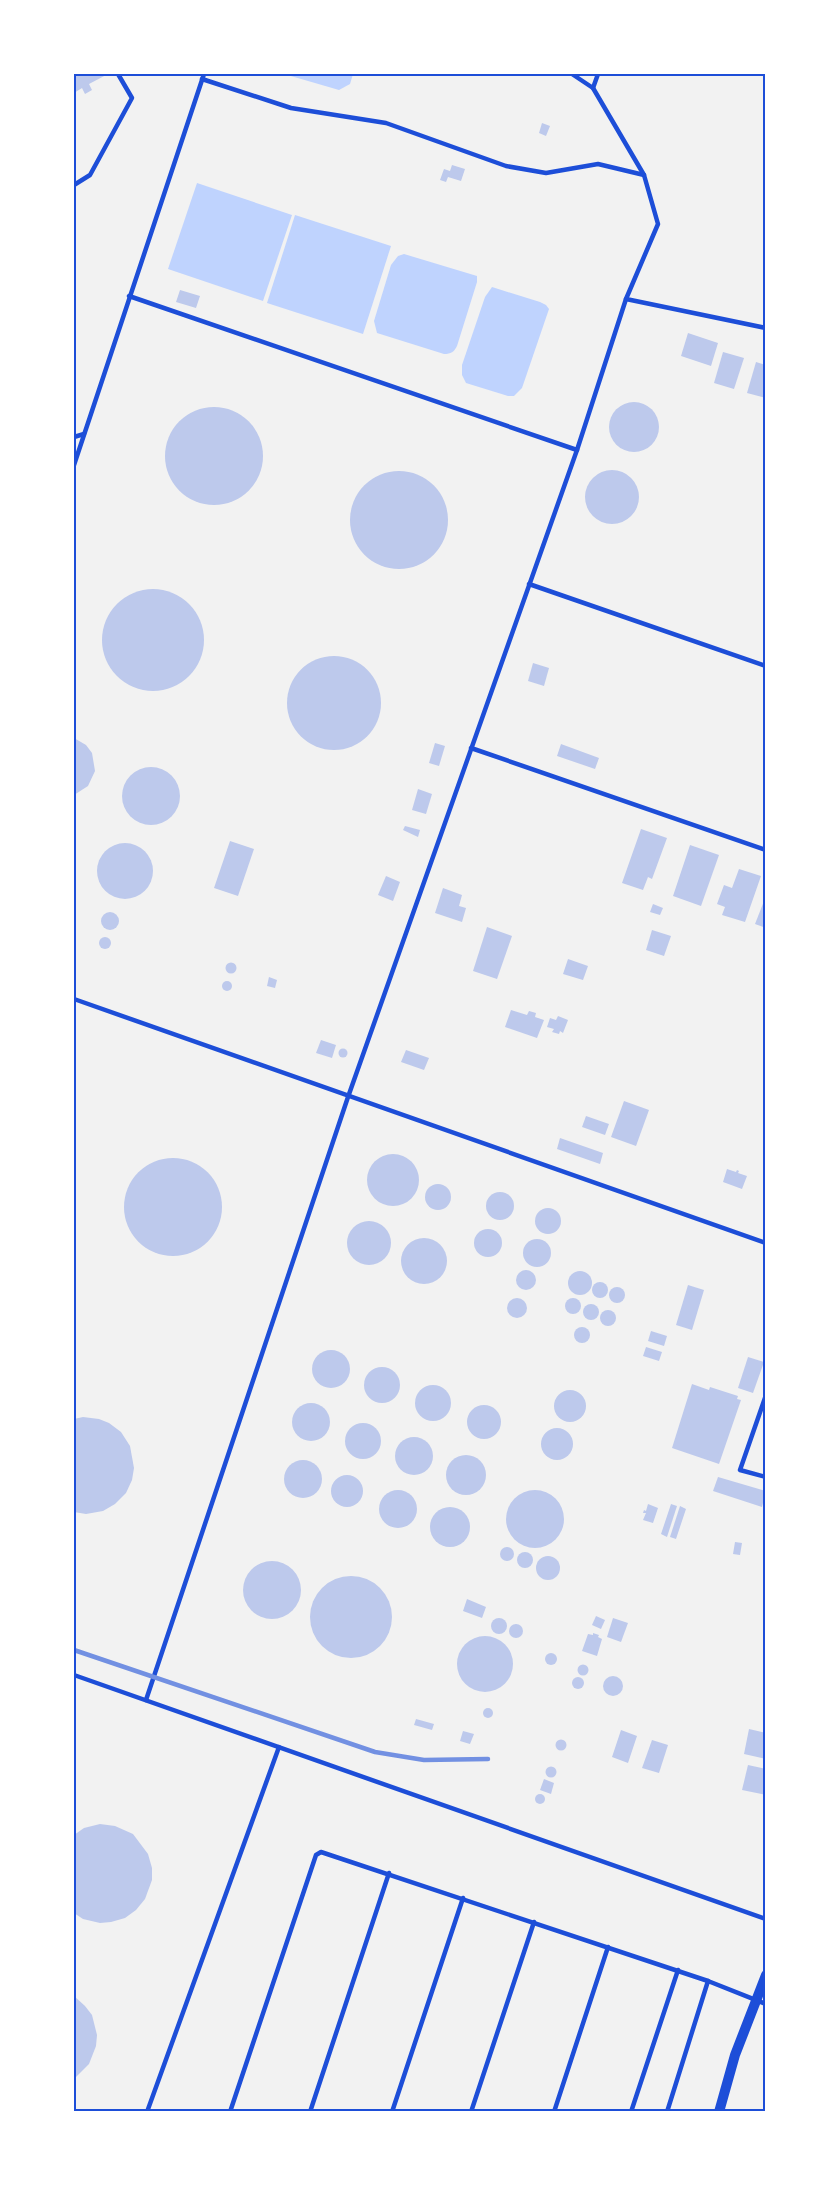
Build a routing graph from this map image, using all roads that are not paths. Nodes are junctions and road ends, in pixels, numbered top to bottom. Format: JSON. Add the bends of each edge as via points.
{"nodes":[{"id":1,"x":118,"y":74,"type":"edge"},
{"id":2,"x":572,"y":74,"type":"edge"},
{"id":3,"x":598,"y":74,"type":"edge"},
{"id":4,"x":203,"y":76,"type":"edge"},
{"id":5,"x":593,"y":88,"type":"junction"},
{"id":6,"x":644,"y":175,"type":"junction"},
{"id":7,"x":74,"y":185,"type":"edge"},
{"id":8,"x":129,"y":296,"type":"junction"},
{"id":9,"x":627,"y":299,"type":"junction"},
{"id":10,"x":765,"y":328,"type":"edge"},
{"id":11,"x":84,"y":434,"type":"junction"},
{"id":12,"x":74,"y":437,"type":"edge"},
{"id":13,"x":577,"y":450,"type":"junction"},
{"id":14,"x":74,"y":465,"type":"edge"},
{"id":15,"x":530,"y":584,"type":"junction"},
{"id":16,"x":765,"y":666,"type":"edge"},
{"id":17,"x":471,"y":748,"type":"junction"},
{"id":18,"x":765,"y":850,"type":"edge"},
{"id":19,"x":74,"y":999,"type":"edge"},
{"id":20,"x":348,"y":1097,"type":"junction"},
{"id":21,"x":765,"y":1243,"type":"edge"},
{"id":22,"x":765,"y":1395,"type":"edge"},
{"id":23,"x":765,"y":1477,"type":"edge"},
{"id":24,"x":74,"y":1675,"type":"edge"},
{"id":25,"x":146,"y":1700,"type":"junction"},
{"id":26,"x":279,"y":1747,"type":"junction"},
{"id":27,"x":389,"y":1874,"type":"junction"},
{"id":28,"x":463,"y":1898,"type":"junction"},
{"id":29,"x":765,"y":1919,"type":"edge"},
{"id":30,"x":534,"y":1922,"type":"junction"},
{"id":31,"x":608,"y":1947,"type":"junction"},
{"id":32,"x":678,"y":1970,"type":"junction"},
{"id":33,"x":765,"y":1975,"type":"edge"},
{"id":34,"x":708,"y":1981,"type":"junction"},
{"id":35,"x":761,"y":2002,"type":"edge"},
{"id":36,"x":147,"y":2112,"type":"edge"},
{"id":37,"x":230,"y":2112,"type":"edge"},
{"id":38,"x":310,"y":2112,"type":"edge"},
{"id":39,"x":392,"y":2112,"type":"edge"},
{"id":40,"x":471,"y":2112,"type":"edge"},
{"id":41,"x":554,"y":2112,"type":"edge"},
{"id":42,"x":631,"y":2112,"type":"edge"},
{"id":43,"x":667,"y":2112,"type":"edge"},
{"id":44,"x":719,"y":2112,"type":"edge"}],
"edges":[{"from":1,"to":7,"type":"lane","via":[[132,98],[90,175]]},
{"from":2,"to":5,"type":"lane"},
{"from":3,"to":5,"type":"lane"},
{"from":4,"to":6,"type":"lane","via":[[291,108],[386,123],[506,166],[546,173],[598,164]]},
{"from":4,"to":8,"type":"lane"},
{"from":5,"to":6,"type":"lane"},
{"from":6,"to":9,"type":"lane","via":[[658,224]]},
{"from":8,"to":11,"type":"lane"},
{"from":8,"to":13,"type":"lane"},
{"from":9,"to":10,"type":"lane"},
{"from":9,"to":13,"type":"lane"},
{"from":11,"to":12,"type":"lane"},
{"from":11,"to":14,"type":"lane"},
{"from":13,"to":15,"type":"lane"},
{"from":15,"to":16,"type":"lane"},
{"from":15,"to":17,"type":"lane"},
{"from":17,"to":18,"type":"lane"},
{"from":17,"to":20,"type":"lane"},
{"from":19,"to":20,"type":"lane"},
{"from":20,"to":21,"type":"lane"},
{"from":20,"to":25,"type":"lane"},
{"from":22,"to":23,"type":"lane","via":[[740,1470]]},
{"from":24,"to":25,"type":"lane"},
{"from":25,"to":26,"type":"lane"},
{"from":26,"to":29,"type":"lane"},
{"from":26,"to":36,"type":"lane"},
{"from":27,"to":28,"type":"lane"},
{"from":27,"to":37,"type":"lane","via":[[327,1852],[316,1855]]},
{"from":27,"to":38,"type":"lane"},
{"from":28,"to":30,"type":"lane"},
{"from":28,"to":39,"type":"lane"},
{"from":30,"to":31,"type":"lane"},
{"from":30,"to":40,"type":"lane"},
{"from":31,"to":32,"type":"lane"},
{"from":31,"to":41,"type":"lane"},
{"from":32,"to":34,"type":"lane"},
{"from":32,"to":42,"type":"lane"},
{"from":33,"to":35,"type":"street"},
{"from":34,"to":35,"type":"lane"},
{"from":34,"to":43,"type":"lane"},
{"from":35,"to":44,"type":"street","via":[[735,2055]]}]}
